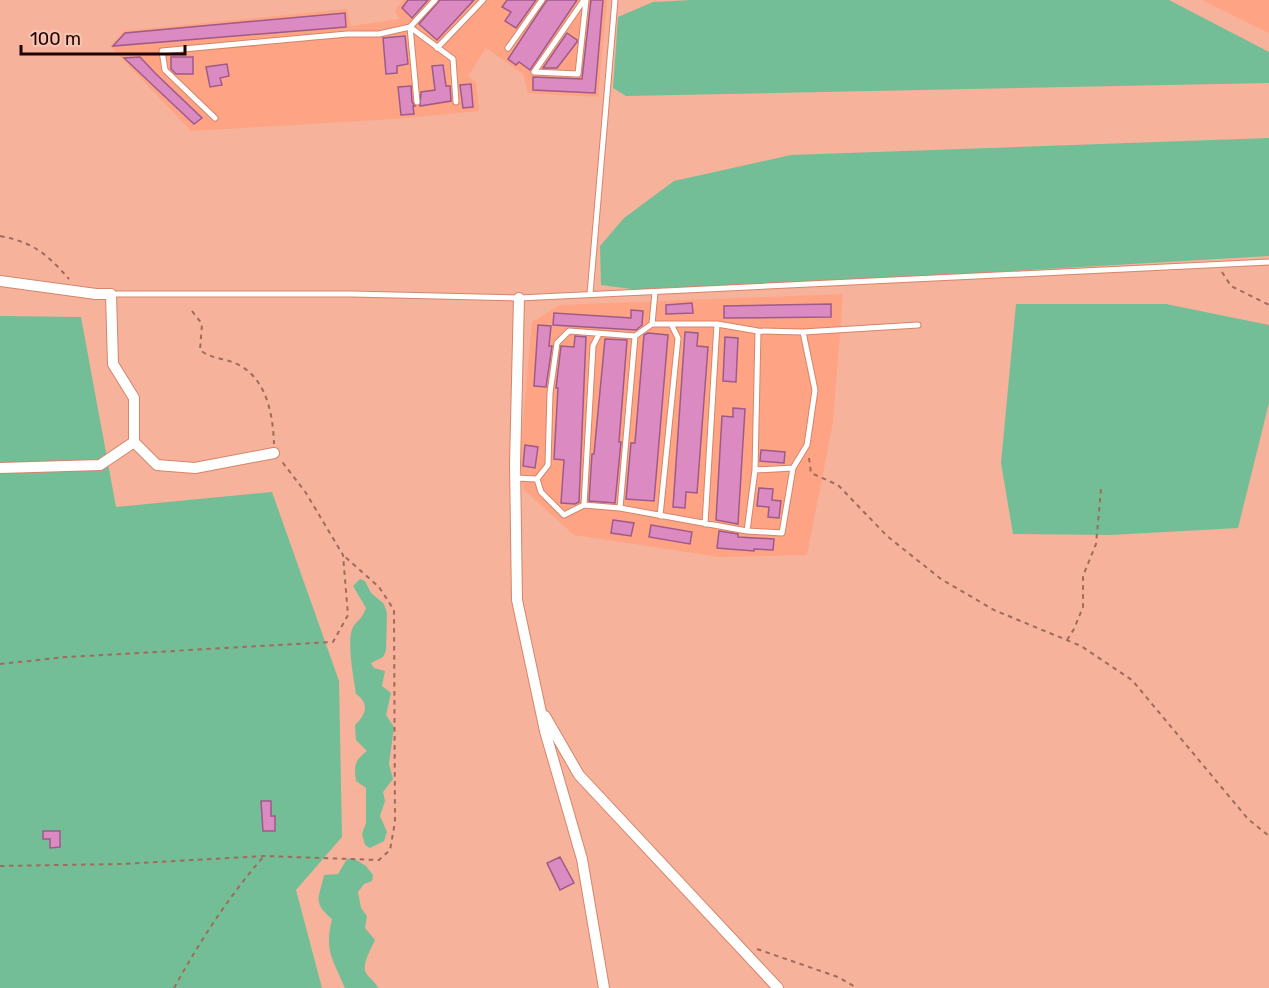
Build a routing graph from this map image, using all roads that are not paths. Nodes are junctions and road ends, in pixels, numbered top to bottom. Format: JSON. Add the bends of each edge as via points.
{"nodes":[{"id":1,"x":435,"y":0,"type":"edge"},
{"id":2,"x":483,"y":0,"type":"edge"},
{"id":3,"x":542,"y":0,"type":"edge"},
{"id":4,"x":585,"y":0,"type":"edge"},
{"id":5,"x":615,"y":0,"type":"edge"},
{"id":6,"x":410,"y":27,"type":"junction"},
{"id":7,"x":437,"y":48,"type":"junction"},
{"id":8,"x":508,"y":48,"type":"dead end"},
{"id":9,"x":417,"y":102,"type":"dead end"},
{"id":10,"x":456,"y":102,"type":"dead end"},
{"id":11,"x":215,"y":117,"type":"dead end"},
{"id":12,"x":1269,"y":262,"type":"edge"},
{"id":13,"x":0,"y":281,"type":"edge"},
{"id":14,"x":655,"y":292,"type":"junction"},
{"id":15,"x":111,"y":294,"type":"junction"},
{"id":16,"x":590,"y":294,"type":"junction"},
{"id":17,"x":519,"y":298,"type":"junction"},
{"id":18,"x":652,"y":324,"type":"junction"},
{"id":19,"x":671,"y":324,"type":"junction"},
{"id":20,"x":717,"y":324,"type":"junction"},
{"id":21,"x":918,"y":325,"type":"dead end"},
{"id":22,"x":758,"y":331,"type":"junction"},
{"id":23,"x":803,"y":332,"type":"junction"},
{"id":24,"x":599,"y":334,"type":"junction"},
{"id":25,"x":635,"y":336,"type":"junction"},
{"id":26,"x":134,"y":442,"type":"junction"},
{"id":27,"x":274,"y":453,"type":"road end"},
{"id":28,"x":0,"y":468,"type":"edge"},
{"id":29,"x":793,"y":468,"type":"junction"},
{"id":30,"x":755,"y":470,"type":"junction"},
{"id":31,"x":515,"y":478,"type":"junction"},
{"id":32,"x":537,"y":479,"type":"junction"},
{"id":33,"x":584,"y":505,"type":"junction"},
{"id":34,"x":620,"y":508,"type":"junction"},
{"id":35,"x":660,"y":516,"type":"junction"},
{"id":36,"x":705,"y":524,"type":"junction"},
{"id":37,"x":747,"y":531,"type":"junction"},
{"id":38,"x":540,"y":706,"type":"junction"},
{"id":39,"x":604,"y":988,"type":"edge"},
{"id":40,"x":778,"y":988,"type":"edge"}],
"edges":[{"from":1,"to":6,"type":"lane"},
{"from":2,"to":7,"type":"lane"},
{"from":3,"to":8,"type":"lane"},
{"from":4,"to":4,"type":"lane","via":[[578,74],[534,72]]},
{"from":5,"to":16,"type":"lane"},
{"from":6,"to":7,"type":"lane"},
{"from":6,"to":9,"type":"lane"},
{"from":6,"to":11,"type":"lane","via":[[379,34],[162,51],[165,70]]},
{"from":7,"to":10,"type":"lane","via":[[453,59]]},
{"from":12,"to":14,"type":"lane"},
{"from":13,"to":15,"type":"street"},
{"from":14,"to":16,"type":"lane"},
{"from":14,"to":18,"type":"lane"},
{"from":15,"to":17,"type":"lane"},
{"from":15,"to":26,"type":"street","via":[[113,364],[134,398]]},
{"from":16,"to":17,"type":"lane"},
{"from":17,"to":31,"type":"street"},
{"from":18,"to":19,"type":"lane"},
{"from":18,"to":25,"type":"lane"},
{"from":19,"to":20,"type":"lane"},
{"from":19,"to":35,"type":"lane","via":[[678,338]]},
{"from":20,"to":22,"type":"lane"},
{"from":20,"to":36,"type":"lane"},
{"from":21,"to":23,"type":"lane"},
{"from":22,"to":23,"type":"lane"},
{"from":22,"to":30,"type":"lane"},
{"from":23,"to":29,"type":"lane","via":[[815,390],[807,445]]},
{"from":24,"to":25,"type":"lane"},
{"from":24,"to":32,"type":"lane","via":[[569,331],[558,343],[550,393],[548,465]]},
{"from":24,"to":33,"type":"lane","via":[[593,346]]},
{"from":25,"to":34,"type":"lane"},
{"from":26,"to":27,"type":"street","via":[[157,465],[195,468]]},
{"from":26,"to":28,"type":"street","via":[[100,465]]},
{"from":29,"to":30,"type":"lane"},
{"from":29,"to":37,"type":"lane","via":[[782,533]]},
{"from":30,"to":37,"type":"lane"},
{"from":31,"to":32,"type":"lane"},
{"from":31,"to":38,"type":"street","via":[[518,600]]},
{"from":32,"to":33,"type":"lane","via":[[541,492],[564,515]]},
{"from":33,"to":34,"type":"lane"},
{"from":34,"to":35,"type":"lane"},
{"from":35,"to":36,"type":"lane"},
{"from":36,"to":37,"type":"lane"},
{"from":38,"to":39,"type":"street","via":[[582,859]]},
{"from":38,"to":40,"type":"street","via":[[579,775]]}]}
